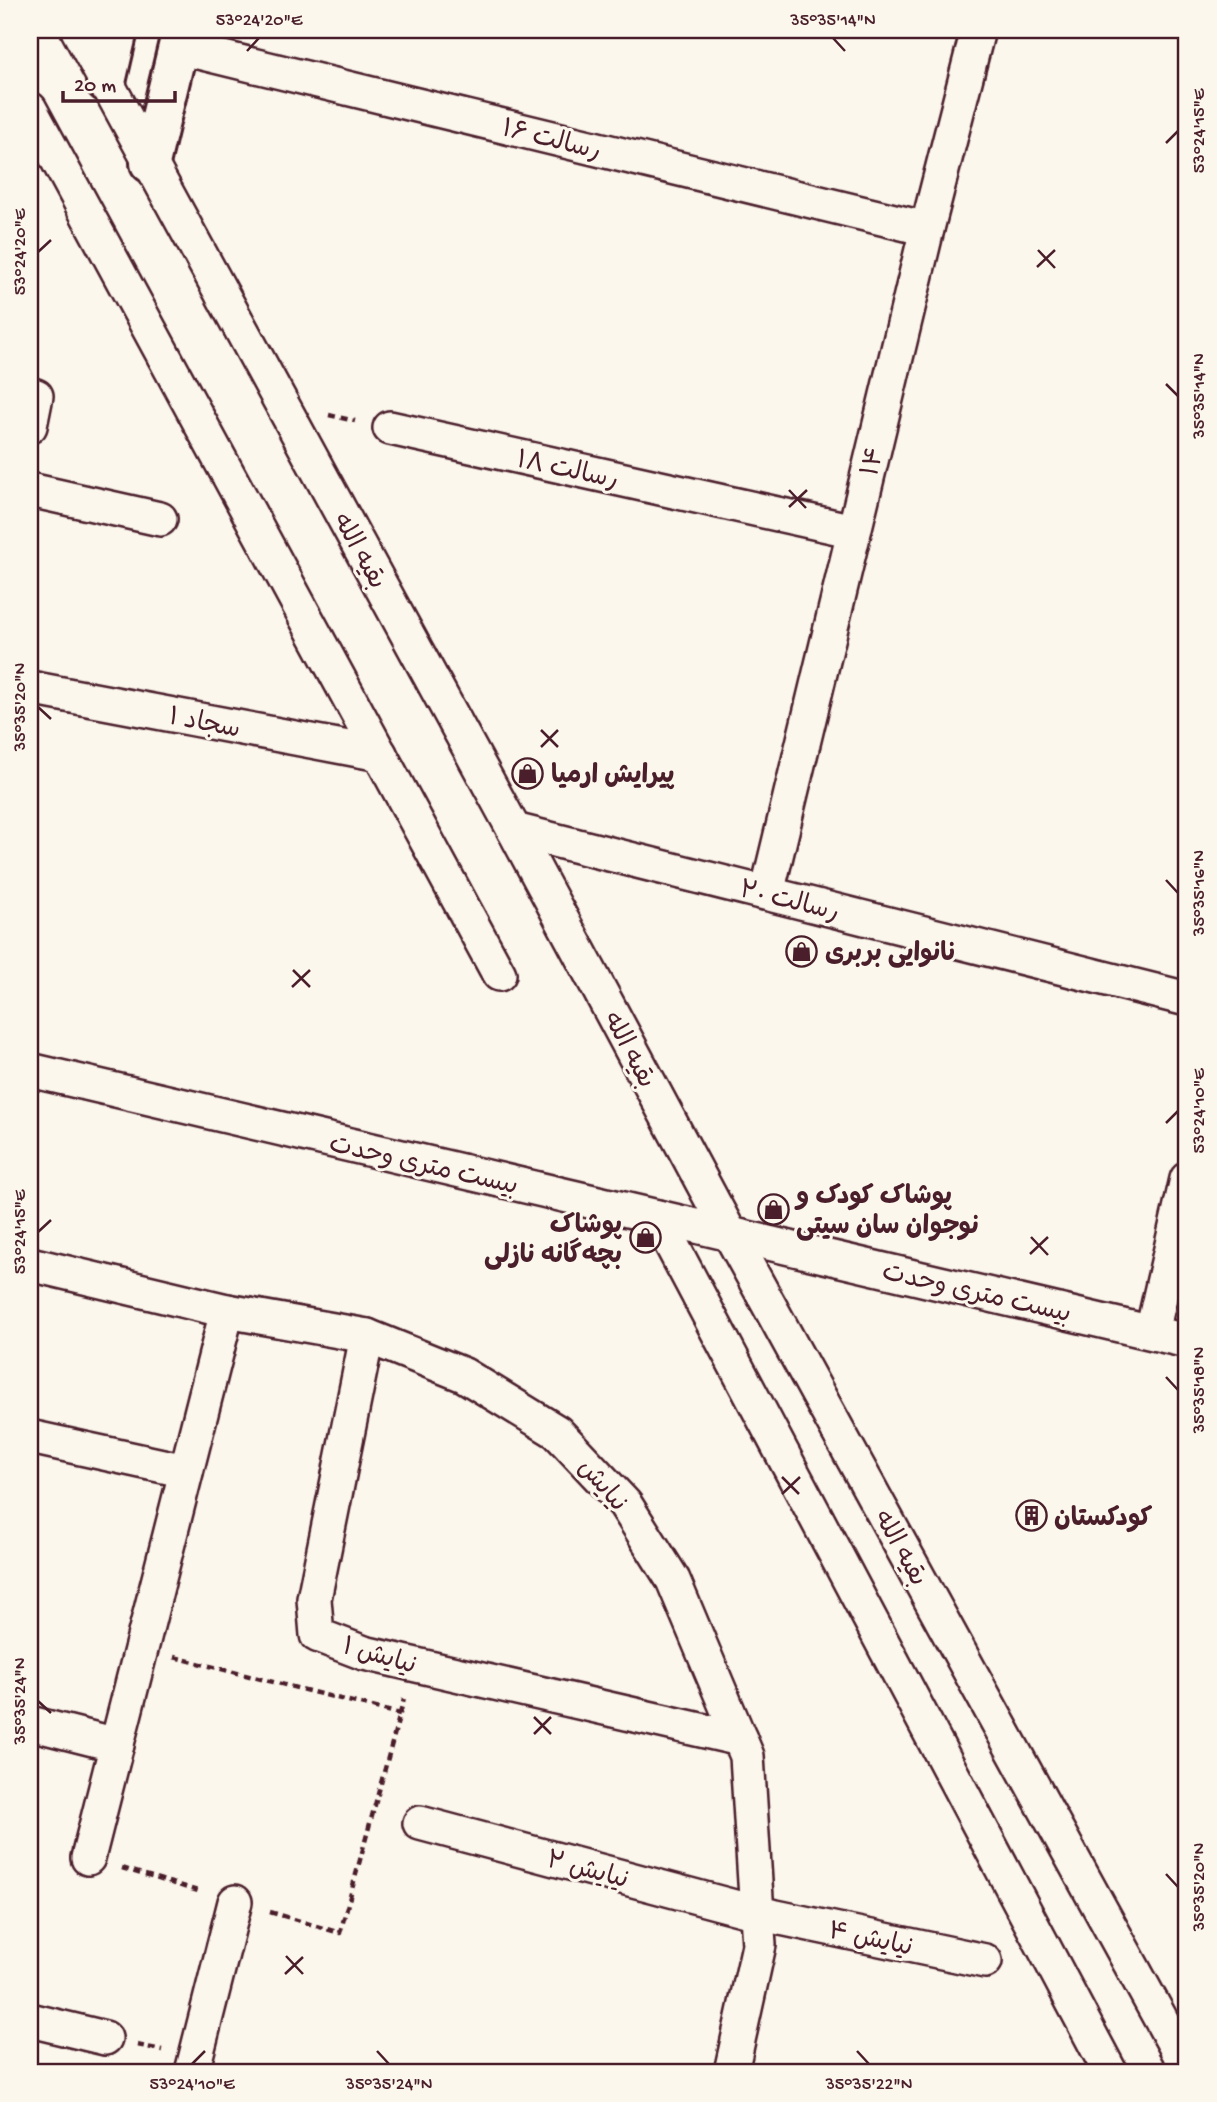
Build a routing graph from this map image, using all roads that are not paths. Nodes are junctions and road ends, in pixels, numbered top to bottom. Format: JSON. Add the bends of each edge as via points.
{"nodes":[{"id":1,"x":78,"y":30,"type":"edge"},
{"id":2,"x":118,"y":30,"type":"edge"},
{"id":3,"x":978,"y":30,"type":"edge"},
{"id":4,"x":180,"y":38,"type":"edge"},
{"id":5,"x":106,"y":82,"type":"junction"},
{"id":6,"x":34,"y":122,"type":"edge"},
{"id":7,"x":150,"y":163,"type":"junction"},
{"id":8,"x":927,"y":229,"type":"junction"},
{"id":9,"x":30,"y":394,"type":"edge"},
{"id":10,"x":30,"y":426,"type":"edge"},
{"id":11,"x":390,"y":429,"type":"road end"},
{"id":12,"x":30,"y":490,"type":"edge"},
{"id":13,"x":160,"y":519,"type":"dead end"},
{"id":14,"x":854,"y":531,"type":"junction"},
{"id":15,"x":30,"y":688,"type":"edge"},
{"id":16,"x":380,"y":754,"type":"junction"},
{"id":17,"x":514,"y":830,"type":"junction"},
{"id":18,"x":767,"y":893,"type":"junction"},
{"id":19,"x":499,"y":974,"type":"dead end"},
{"id":20,"x":1187,"y":999,"type":"edge"},
{"id":21,"x":30,"y":1070,"type":"edge"},
{"id":22,"x":1187,"y":1179,"type":"edge"},
{"id":23,"x":657,"y":1217,"type":"junction"},
{"id":24,"x":730,"y":1234,"type":"junction"},
{"id":25,"x":30,"y":1264,"type":"edge"},
{"id":26,"x":227,"y":1311,"type":"junction"},
{"id":27,"x":1152,"y":1332,"type":"junction"},
{"id":28,"x":367,"y":1336,"type":"junction"},
{"id":29,"x":1187,"y":1341,"type":"edge"},
{"id":30,"x":30,"y":1437,"type":"edge"},
{"id":31,"x":186,"y":1471,"type":"junction"},
{"id":32,"x":30,"y":1723,"type":"edge"},
{"id":33,"x":740,"y":1739,"type":"junction"},
{"id":34,"x":117,"y":1745,"type":"junction"},
{"id":35,"x":420,"y":1823,"type":"dead end"},
{"id":36,"x":88,"y":1858,"type":"road end"},
{"id":37,"x":235,"y":1902,"type":"road end"},
{"id":38,"x":757,"y":1913,"type":"junction"},
{"id":39,"x":985,"y":1961,"type":"dead end"},
{"id":40,"x":30,"y":2020,"type":"edge"},
{"id":41,"x":105,"y":2038,"type":"dead end"},
{"id":42,"x":1187,"y":2067,"type":"edge"},
{"id":43,"x":191,"y":2072,"type":"edge"},
{"id":44,"x":731,"y":2072,"type":"edge"},
{"id":45,"x":1110,"y":2072,"type":"edge"}],
"edges":[{"from":1,"to":5,"type":"street","name":"بقیه الله"},
{"from":2,"to":5,"type":"street"},
{"from":3,"to":8,"type":"street","name":"۱۴"},
{"from":4,"to":7,"type":"street"},
{"from":4,"to":8,"type":"street","name":"رسالت ۱۶"},
{"from":5,"to":7,"type":"street","name":"بقیه الله"},
{"from":6,"to":16,"type":"street"},
{"from":7,"to":17,"type":"street","name":"بقیه الله"},
{"from":8,"to":14,"type":"street","name":"۱۴"},
{"from":9,"to":10,"type":"street","via":[[36,396]]},
{"from":11,"to":14,"type":"street","name":"رسالت ۱۸"},
{"from":12,"to":13,"type":"street"},
{"from":14,"to":18,"type":"street","name":"۱۴"},
{"from":15,"to":16,"type":"street","name":"سجاد ۱"},
{"from":16,"to":19,"type":"street"},
{"from":17,"to":18,"type":"street","name":"رسالت ۲۰"},
{"from":17,"to":24,"type":"street","name":"بقیه الله"},
{"from":18,"to":20,"type":"street","name":"رسالت ۲۰"},
{"from":21,"to":23,"type":"street","name":"بیست متری وحدت"},
{"from":22,"to":27,"type":"street"},
{"from":23,"to":24,"type":"street","name":"بیست متری وحدت"},
{"from":23,"to":45,"type":"street"},
{"from":24,"to":27,"type":"street","name":"بیست متری وحدت"},
{"from":24,"to":42,"type":"street","name":"بقیه الله"},
{"from":25,"to":26,"type":"street","name":"نیایش"},
{"from":26,"to":28,"type":"street","name":"نیایش"},
{"from":26,"to":31,"type":"street"},
{"from":27,"to":29,"type":"street","name":"بیست متری وحدت"},
{"from":28,"to":33,"type":"street","name":"نیایش","via":[[464,1375],[557,1432],[625,1504],[673,1580]]},
{"from":28,"to":33,"type":"street","name":"نیایش ۱","via":[[314,1598],[317,1634],[364,1653]]},
{"from":30,"to":31,"type":"street"},
{"from":31,"to":34,"type":"street"},
{"from":32,"to":34,"type":"street"},
{"from":33,"to":38,"type":"street","name":"نیایش","via":[[747,1756]]},
{"from":34,"to":36,"type":"street"},
{"from":35,"to":38,"type":"street","name":"نیایش ۲"},
{"from":37,"to":43,"type":"street"},
{"from":38,"to":39,"type":"street","name":"نیایش ۴"},
{"from":38,"to":44,"type":"street","name":"نیایش","via":[[759,1945]]},
{"from":40,"to":41,"type":"street"}]}
